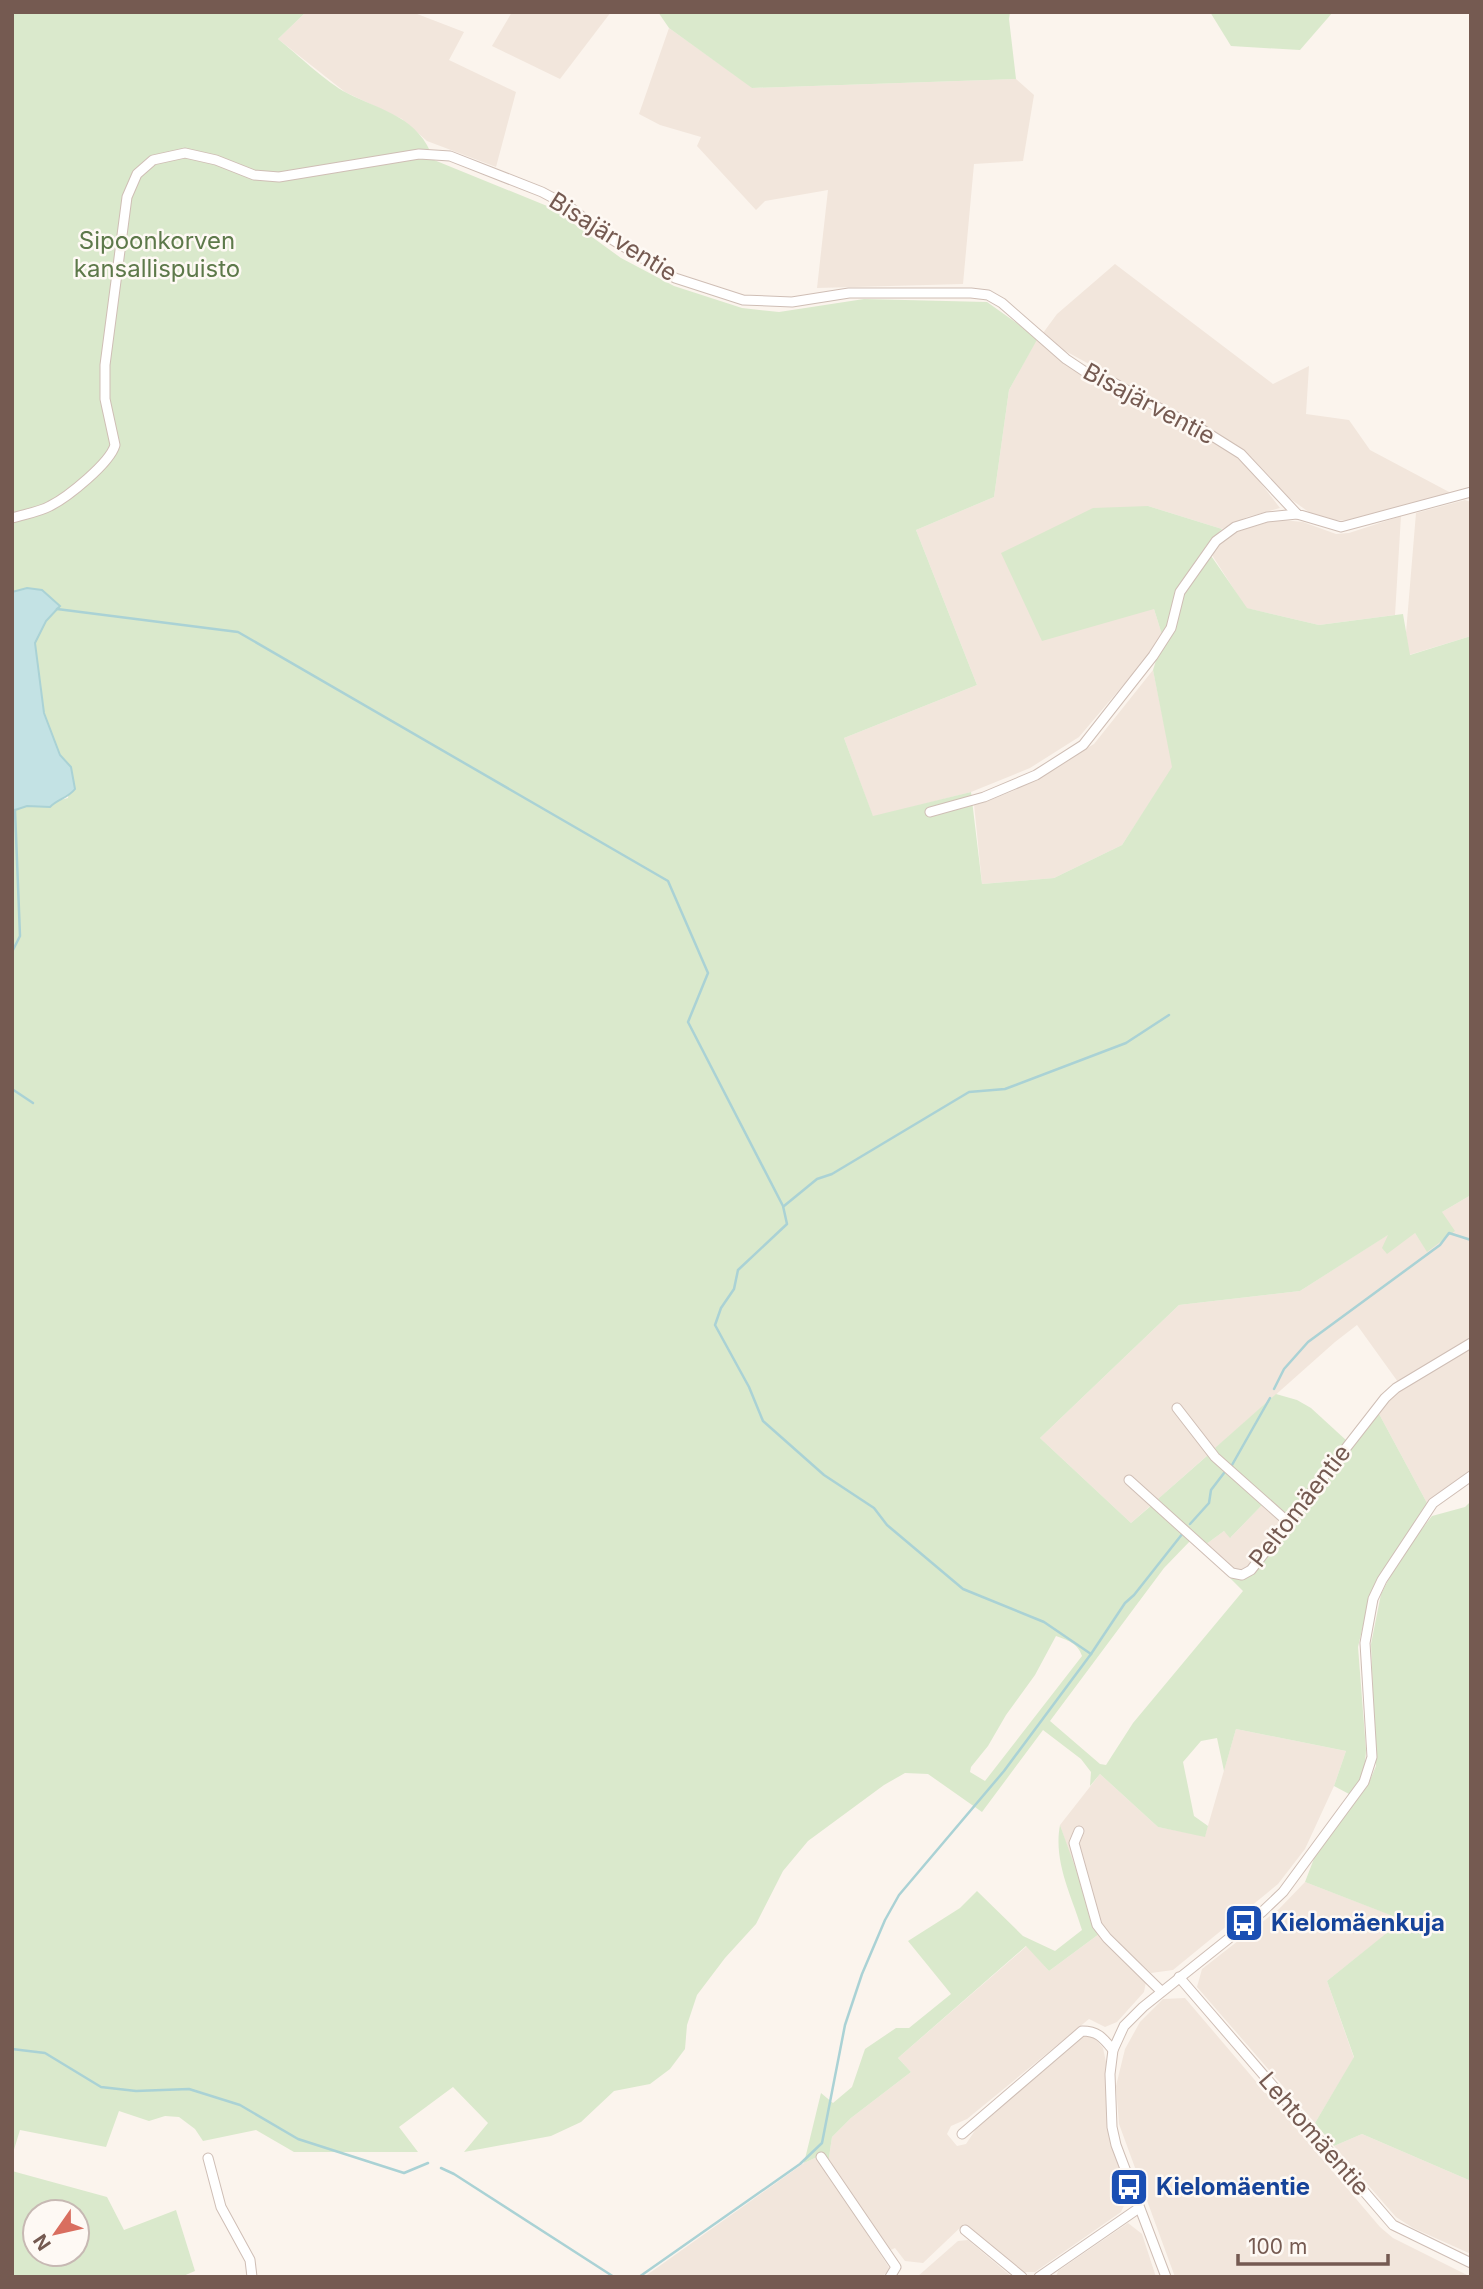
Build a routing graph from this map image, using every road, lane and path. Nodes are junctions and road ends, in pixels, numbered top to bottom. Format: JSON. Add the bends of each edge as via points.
{"nodes":[{"id":1,"x":1471,"y":492,"type":"edge"},
{"id":2,"x":1297,"y":514,"type":"junction"},
{"id":3,"x":12,"y":518,"type":"edge"},
{"id":4,"x":930,"y":812,"type":"dead end"},
{"id":5,"x":1471,"y":1343,"type":"edge"},
{"id":6,"x":1177,"y":1408,"type":"dead end"},
{"id":7,"x":1471,"y":1476,"type":"edge"},
{"id":8,"x":1129,"y":1480,"type":"dead end"},
{"id":9,"x":1288,"y":1522,"type":"junction"},
{"id":10,"x":1079,"y":1831,"type":"dead end"},
{"id":11,"x":1179,"y":1977,"type":"junction"},
{"id":12,"x":1161,"y":1991,"type":"junction"},
{"id":13,"x":1113,"y":2050,"type":"junction"},
{"id":14,"x":962,"y":2134,"type":"dead end"},
{"id":15,"x":821,"y":2157,"type":"dead end"},
{"id":16,"x":208,"y":2158,"type":"dead end"},
{"id":17,"x":1139,"y":2208,"type":"junction"},
{"id":18,"x":965,"y":2230,"type":"dead end"},
{"id":19,"x":1471,"y":2263,"type":"edge"},
{"id":20,"x":252,"y":2277,"type":"edge"},
{"id":21,"x":890,"y":2277,"type":"edge"},
{"id":22,"x":1022,"y":2277,"type":"edge"},
{"id":23,"x":1042,"y":2277,"type":"edge"},
{"id":24,"x":1166,"y":2277,"type":"edge"}],
"edges":[{"from":1,"to":2,"type":"street","via":[[1341,527]]},
{"from":2,"to":3,"type":"street","name":"Bisajärventie","via":[[1241,454],[1066,359],[988,295],[849,293],[792,302],[743,300],[675,278],[603,234],[570,207],[450,156],[419,154],[279,177],[254,175],[185,153],[153,160],[137,174],[127,197],[105,366],[113,452],[51,506]]},
{"from":2,"to":4,"type":"street","via":[[1235,527],[1216,541],[1180,592],[1171,628],[1153,656],[1083,745],[1036,775],[984,797]]},
{"from":5,"to":9,"type":"street","name":"Peltomäentie","via":[[1385,1398]]},
{"from":6,"to":9,"type":"street","via":[[1215,1457]]},
{"from":7,"to":11,"type":"street","via":[[1433,1503],[1373,1599],[1365,1643],[1372,1757],[1364,1782],[1283,1892]]},
{"from":8,"to":9,"type":"street","name":"Peltomäentie","via":[[1232,1573],[1242,1575],[1251,1570]]},
{"from":10,"to":12,"type":"street","via":[[1074,1843],[1097,1925]]},
{"from":11,"to":12,"type":"street"},
{"from":11,"to":19,"type":"street","name":"Lehtomäentie","via":[[1393,2225]]},
{"from":12,"to":13,"type":"street","via":[[1130,2019]]},
{"from":13,"to":14,"type":"street","via":[[1094,2031],[1082,2031]]},
{"from":13,"to":17,"type":"street","via":[[1112,2127]]},
{"from":15,"to":21,"type":"street","via":[[895,2267]]},
{"from":16,"to":20,"type":"street","via":[[221,2207],[250,2260]]},
{"from":17,"to":23,"type":"street"},
{"from":17,"to":24,"type":"street"},
{"from":18,"to":22,"type":"street"}]}
